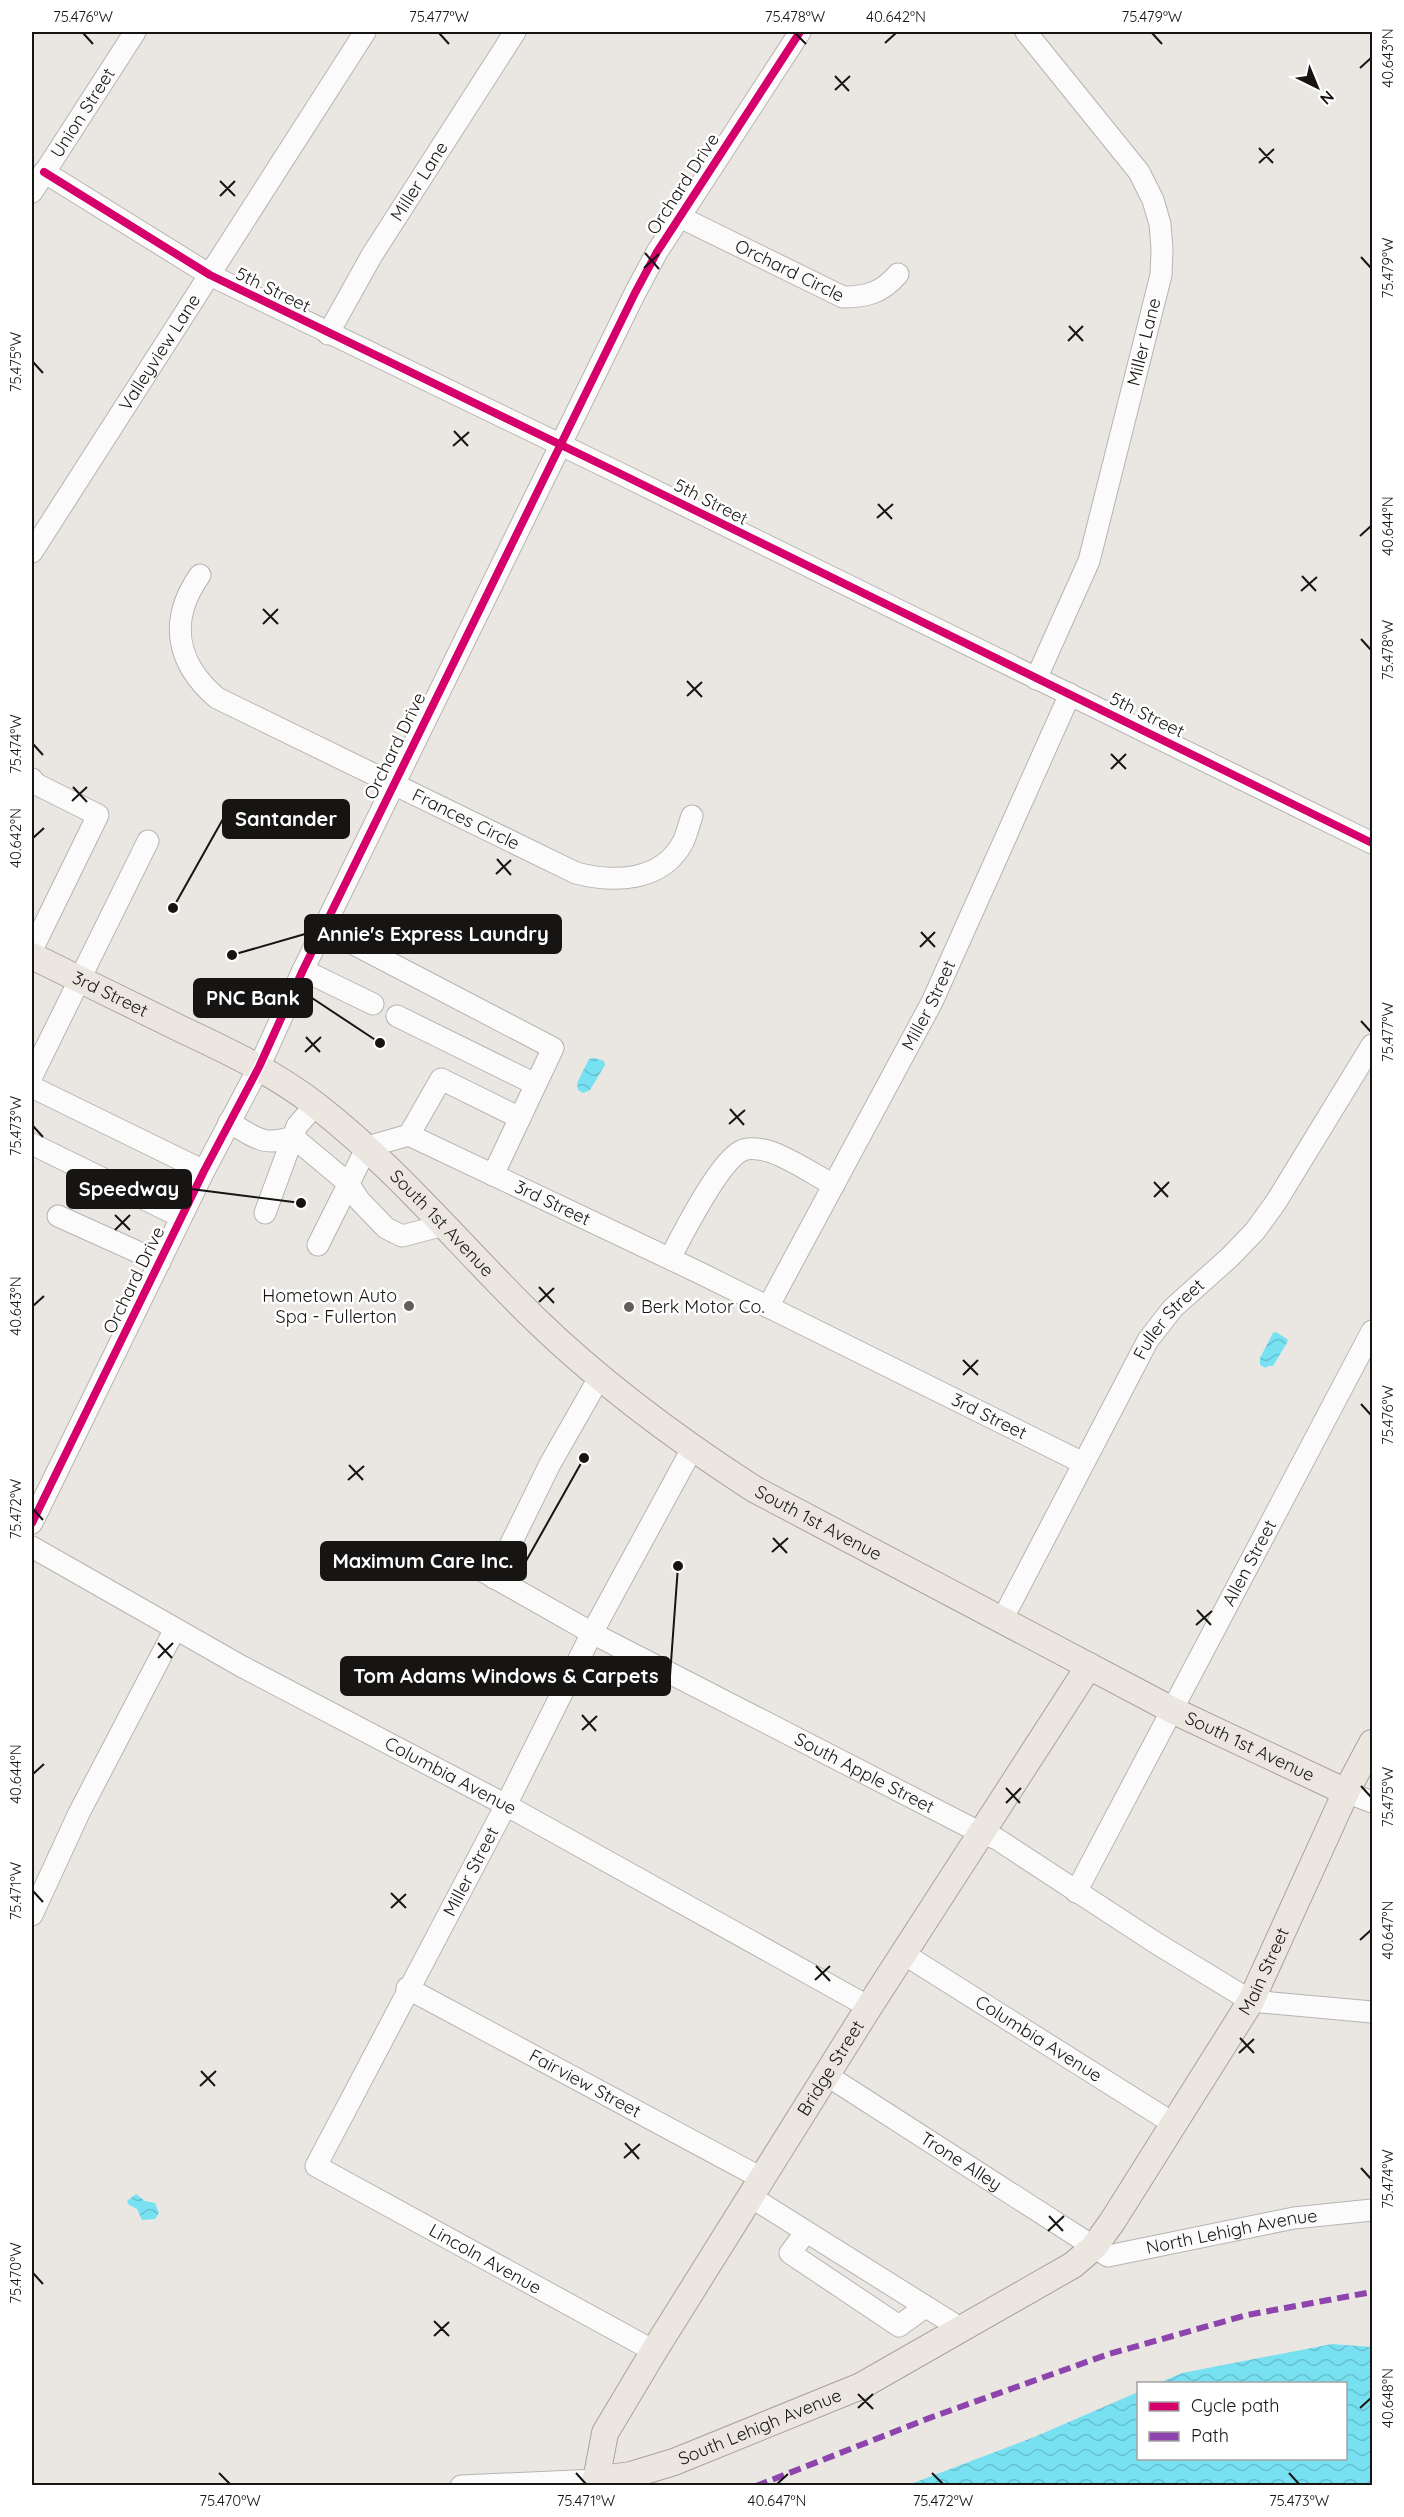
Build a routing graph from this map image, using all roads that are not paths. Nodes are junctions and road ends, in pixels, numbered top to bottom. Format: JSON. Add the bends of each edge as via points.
{"nodes":[{"id":1,"x":135,"y":32,"type":"edge"},
{"id":2,"x":365,"y":32,"type":"edge"},
{"id":3,"x":515,"y":32,"type":"edge"},
{"id":4,"x":800,"y":32,"type":"edge"},
{"id":5,"x":1026,"y":32,"type":"edge"},
{"id":6,"x":44,"y":172,"type":"junction"},
{"id":7,"x":32,"y":192,"type":"edge"},
{"id":8,"x":680,"y":217,"type":"junction"},
{"id":9,"x":898,"y":274,"type":"dead end"},
{"id":10,"x":210,"y":275,"type":"junction"},
{"id":11,"x":328,"y":334,"type":"junction"},
{"id":12,"x":560,"y":445,"type":"junction"},
{"id":13,"x":32,"y":552,"type":"edge"},
{"id":14,"x":200,"y":575,"type":"dead end"},
{"id":15,"x":1036,"y":680,"type":"junction"},
{"id":16,"x":1070,"y":694,"type":"junction"},
{"id":17,"x":32,"y":779,"type":"edge"},
{"id":18,"x":393,"y":784,"type":"junction"},
{"id":19,"x":692,"y":816,"type":"dead end"},
{"id":20,"x":148,"y":841,"type":"dead end"},
{"id":21,"x":1372,"y":843,"type":"edge"},
{"id":22,"x":323,"y":928,"type":"junction"},
{"id":23,"x":32,"y":950,"type":"edge"},
{"id":24,"x":32,"y":956,"type":"edge"},
{"id":25,"x":303,"y":970,"type":"junction"},
{"id":26,"x":80,"y":980,"type":"junction"},
{"id":27,"x":373,"y":1004,"type":"dead end"},
{"id":28,"x":397,"y":1016,"type":"dead end"},
{"id":29,"x":1372,"y":1045,"type":"edge"},
{"id":30,"x":259,"y":1066,"type":"junction"},
{"id":31,"x":32,"y":1076,"type":"edge"},
{"id":32,"x":536,"y":1084,"type":"junction"},
{"id":33,"x":32,"y":1087,"type":"edge"},
{"id":34,"x":316,"y":1104,"type":"junction"},
{"id":35,"x":520,"y":1118,"type":"junction"},
{"id":36,"x":229,"y":1122,"type":"junction"},
{"id":37,"x":410,"y":1135,"type":"junction"},
{"id":38,"x":292,"y":1137,"type":"junction"},
{"id":39,"x":32,"y":1144,"type":"edge"},
{"id":40,"x":367,"y":1147,"type":"junction"},
{"id":41,"x":204,"y":1172,"type":"junction"},
{"id":42,"x":494,"y":1174,"type":"junction"},
{"id":43,"x":348,"y":1183,"type":"junction"},
{"id":44,"x":834,"y":1185,"type":"junction"},
{"id":45,"x":265,"y":1213,"type":"dead end"},
{"id":46,"x":58,"y":1216,"type":"dead end"},
{"id":47,"x":181,"y":1217,"type":"junction"},
{"id":48,"x":444,"y":1225,"type":"junction"},
{"id":49,"x":318,"y":1245,"type":"dead end"},
{"id":50,"x":670,"y":1258,"type":"junction"},
{"id":51,"x":160,"y":1262,"type":"junction"},
{"id":52,"x":768,"y":1307,"type":"junction"},
{"id":53,"x":1372,"y":1331,"type":"edge"},
{"id":54,"x":599,"y":1378,"type":"junction"},
{"id":55,"x":692,"y":1449,"type":"junction"},
{"id":56,"x":1083,"y":1463,"type":"junction"},
{"id":57,"x":32,"y":1524,"type":"edge"},
{"id":58,"x":32,"y":1548,"type":"edge"},
{"id":59,"x":466,"y":1562,"type":"dead end"},
{"id":60,"x":494,"y":1578,"type":"junction"},
{"id":61,"x":1002,"y":1620,"type":"junction"},
{"id":62,"x":175,"y":1629,"type":"junction"},
{"id":63,"x":592,"y":1633,"type":"junction"},
{"id":64,"x":1089,"y":1666,"type":"junction"},
{"id":65,"x":1172,"y":1710,"type":"junction"},
{"id":66,"x":1372,"y":1743,"type":"edge"},
{"id":67,"x":1346,"y":1792,"type":"junction"},
{"id":68,"x":1372,"y":1802,"type":"edge"},
{"id":69,"x":506,"y":1805,"type":"junction"},
{"id":70,"x":981,"y":1833,"type":"junction"},
{"id":71,"x":1077,"y":1892,"type":"junction"},
{"id":72,"x":32,"y":1915,"type":"edge"},
{"id":73,"x":904,"y":1954,"type":"junction"},
{"id":74,"x":407,"y":1989,"type":"junction"},
{"id":75,"x":1251,"y":2001,"type":"junction"},
{"id":76,"x":869,"y":2007,"type":"junction"},
{"id":77,"x":1372,"y":2012,"type":"edge"},
{"id":78,"x":828,"y":2076,"type":"junction"},
{"id":79,"x":1174,"y":2124,"type":"junction"},
{"id":80,"x":316,"y":2166,"type":"joint"},
{"id":81,"x":757,"y":2188,"type":"junction"},
{"id":82,"x":1372,"y":2210,"type":"edge"},
{"id":83,"x":806,"y":2232,"type":"junction"},
{"id":84,"x":1094,"y":2247,"type":"junction"},
{"id":85,"x":925,"y":2307,"type":"junction"},
{"id":86,"x":960,"y":2328,"type":"junction"},
{"id":87,"x":654,"y":2351,"type":"junction"},
{"id":88,"x":595,"y":2483,"type":"edge"},
{"id":89,"x":461,"y":2486,"type":"edge"}],
"edges":[{"from":1,"to":6,"type":"street","name":"Union Street"},
{"from":2,"to":10,"type":"street","name":"Valleyview Lane"},
{"from":3,"to":11,"type":"street","name":"Miller Lane","via":[[372,255]]},
{"from":4,"to":8,"type":"street","name":"Orchard Drive"},
{"from":5,"to":15,"type":"street","name":"Miller Lane","via":[[1139,172],[1153,200],[1162,249],[1161,275],[1089,561]]},
{"from":6,"to":7,"type":"street","name":"Union Street"},
{"from":6,"to":10,"type":"street","name":"5th Street"},
{"from":8,"to":9,"type":"street","name":"Orchard Circle","via":[[843,297],[877,292]]},
{"from":8,"to":12,"type":"street","name":"Orchard Drive","via":[[635,293]]},
{"from":10,"to":11,"type":"street","name":"5th Street"},
{"from":10,"to":13,"type":"street","name":"Valleyview Lane"},
{"from":11,"to":12,"type":"street","name":"5th Street"},
{"from":12,"to":15,"type":"street","name":"5th Street"},
{"from":12,"to":18,"type":"street","name":"Orchard Drive"},
{"from":14,"to":18,"type":"street","name":"Frances Circle","via":[[190,589],[180,626],[189,667],[202,685],[217,698]]},
{"from":15,"to":16,"type":"street","name":"5th Street"},
{"from":16,"to":21,"type":"street","name":"5th Street"},
{"from":16,"to":44,"type":"street","name":"Miller Street","via":[[955,956]]},
{"from":17,"to":23,"type":"street","via":[[98,815]]},
{"from":18,"to":19,"type":"street","name":"Frances Circle","via":[[576,873],[599,879],[629,878],[657,868],[682,843]]},
{"from":18,"to":22,"type":"street","name":"Orchard Drive"},
{"from":20,"to":26,"type":"street"},
{"from":22,"to":25,"type":"street","name":"Orchard Drive"},
{"from":22,"to":32,"type":"street","via":[[553,1048]]},
{"from":24,"to":26,"type":"main road","name":"3rd Street"},
{"from":25,"to":27,"type":"street"},
{"from":25,"to":30,"type":"street","name":"Orchard Drive"},
{"from":26,"to":30,"type":"main road","name":"3rd Street"},
{"from":26,"to":31,"type":"street"},
{"from":28,"to":32,"type":"street"},
{"from":29,"to":56,"type":"street","name":"Fuller Street","via":[[1255,1231],[1173,1308],[1148,1340]]},
{"from":30,"to":34,"type":"main road","name":"3rd Street"},
{"from":30,"to":36,"type":"street","name":"Orchard Drive"},
{"from":32,"to":35,"type":"street"},
{"from":33,"to":41,"type":"street"},
{"from":34,"to":38,"type":"street"},
{"from":34,"to":40,"type":"main road","name":"3rd Street"},
{"from":35,"to":37,"type":"street","via":[[441,1079]]},
{"from":35,"to":42,"type":"street"},
{"from":36,"to":38,"type":"street","via":[[264,1142]]},
{"from":36,"to":41,"type":"street","name":"Orchard Drive"},
{"from":37,"to":40,"type":"street"},
{"from":37,"to":42,"type":"street","name":"3rd Street"},
{"from":38,"to":43,"type":"street"},
{"from":38,"to":45,"type":"street"},
{"from":39,"to":47,"type":"street"},
{"from":40,"to":43,"type":"street"},
{"from":40,"to":48,"type":"main road","name":"South 1st Avenue"},
{"from":41,"to":47,"type":"street","name":"Orchard Drive"},
{"from":42,"to":50,"type":"street","name":"3rd Street"},
{"from":43,"to":48,"type":"street","via":[[386,1228],[402,1236]]},
{"from":43,"to":49,"type":"street"},
{"from":44,"to":50,"type":"street","via":[[769,1151],[741,1151],[707,1192]]},
{"from":44,"to":52,"type":"street","name":"Miller Street"},
{"from":46,"to":51,"type":"street"},
{"from":47,"to":51,"type":"street","name":"Orchard Drive"},
{"from":48,"to":54,"type":"main road","name":"South 1st Avenue"},
{"from":50,"to":52,"type":"street","name":"3rd Street"},
{"from":51,"to":57,"type":"street","name":"Orchard Drive"},
{"from":52,"to":56,"type":"street","name":"3rd Street"},
{"from":53,"to":65,"type":"street","name":"Allen Street"},
{"from":54,"to":55,"type":"main road","name":"South 1st Avenue"},
{"from":54,"to":60,"type":"street","via":[[550,1464]]},
{"from":55,"to":61,"type":"main road","name":"South 1st Avenue","via":[[754,1489]]},
{"from":55,"to":63,"type":"street","name":"Miller Street"},
{"from":56,"to":61,"type":"street","name":"Fuller Street"},
{"from":58,"to":62,"type":"street","name":"Columbia Avenue"},
{"from":59,"to":60,"type":"street","name":"South Apple Street"},
{"from":60,"to":63,"type":"street","name":"South Apple Street"},
{"from":61,"to":64,"type":"main road","name":"South 1st Avenue"},
{"from":62,"to":69,"type":"street","name":"Columbia Avenue"},
{"from":62,"to":72,"type":"street","via":[[79,1813]]},
{"from":63,"to":69,"type":"street","name":"Miller Street"},
{"from":63,"to":70,"type":"street","name":"South Apple Street"},
{"from":64,"to":65,"type":"main road","name":"South 1st Avenue"},
{"from":64,"to":70,"type":"main road","name":"Bridge Street"},
{"from":65,"to":67,"type":"main road","name":"South 1st Avenue"},
{"from":65,"to":71,"type":"street","name":"Allen Street"},
{"from":66,"to":67,"type":"main road","name":"Main Street"},
{"from":67,"to":68,"type":"street"},
{"from":67,"to":75,"type":"main road","name":"Main Street"},
{"from":69,"to":74,"type":"street","name":"Miller Street"},
{"from":69,"to":76,"type":"street","name":"Columbia Avenue"},
{"from":70,"to":71,"type":"street","name":"South Apple Street","via":[[997,1839]]},
{"from":70,"to":73,"type":"main road","name":"Bridge Street"},
{"from":71,"to":75,"type":"street","name":"South Apple Street"},
{"from":73,"to":76,"type":"main road","name":"Bridge Street"},
{"from":73,"to":79,"type":"street","name":"Columbia Avenue"},
{"from":74,"to":80,"type":"street","name":"Miller Street"},
{"from":74,"to":81,"type":"street","name":"Fairview Street"},
{"from":75,"to":77,"type":"street"},
{"from":75,"to":79,"type":"main road","name":"Main Street"},
{"from":76,"to":78,"type":"main road","name":"Bridge Street"},
{"from":78,"to":81,"type":"main road","name":"Bridge Street"},
{"from":78,"to":84,"type":"street","name":"Trone Alley"},
{"from":79,"to":84,"type":"main road","name":"Main Street"},
{"from":80,"to":87,"type":"street","name":"Lincoln Avenue"},
{"from":81,"to":83,"type":"street","name":"Fairview Street"},
{"from":81,"to":87,"type":"main road","name":"Bridge Street"},
{"from":82,"to":84,"type":"street","name":"North Lehigh Avenue","via":[[1294,2218],[1108,2256]]},
{"from":83,"to":85,"type":"street","name":"Fairview Street"},
{"from":83,"to":85,"type":"street","via":[[790,2253],[899,2326]]},
{"from":84,"to":86,"type":"main road","name":"South Lehigh Avenue","via":[[1073,2265]]},
{"from":85,"to":86,"type":"street","name":"Fairview Street"},
{"from":86,"to":88,"type":"main road","name":"South Lehigh Avenue","via":[[880,2375],[805,2410],[674,2462]]},
{"from":87,"to":88,"type":"main road","name":"Bridge Street","via":[[605,2433]]},
{"from":88,"to":89,"type":"street","name":"South Lehigh Avenue"}]}
